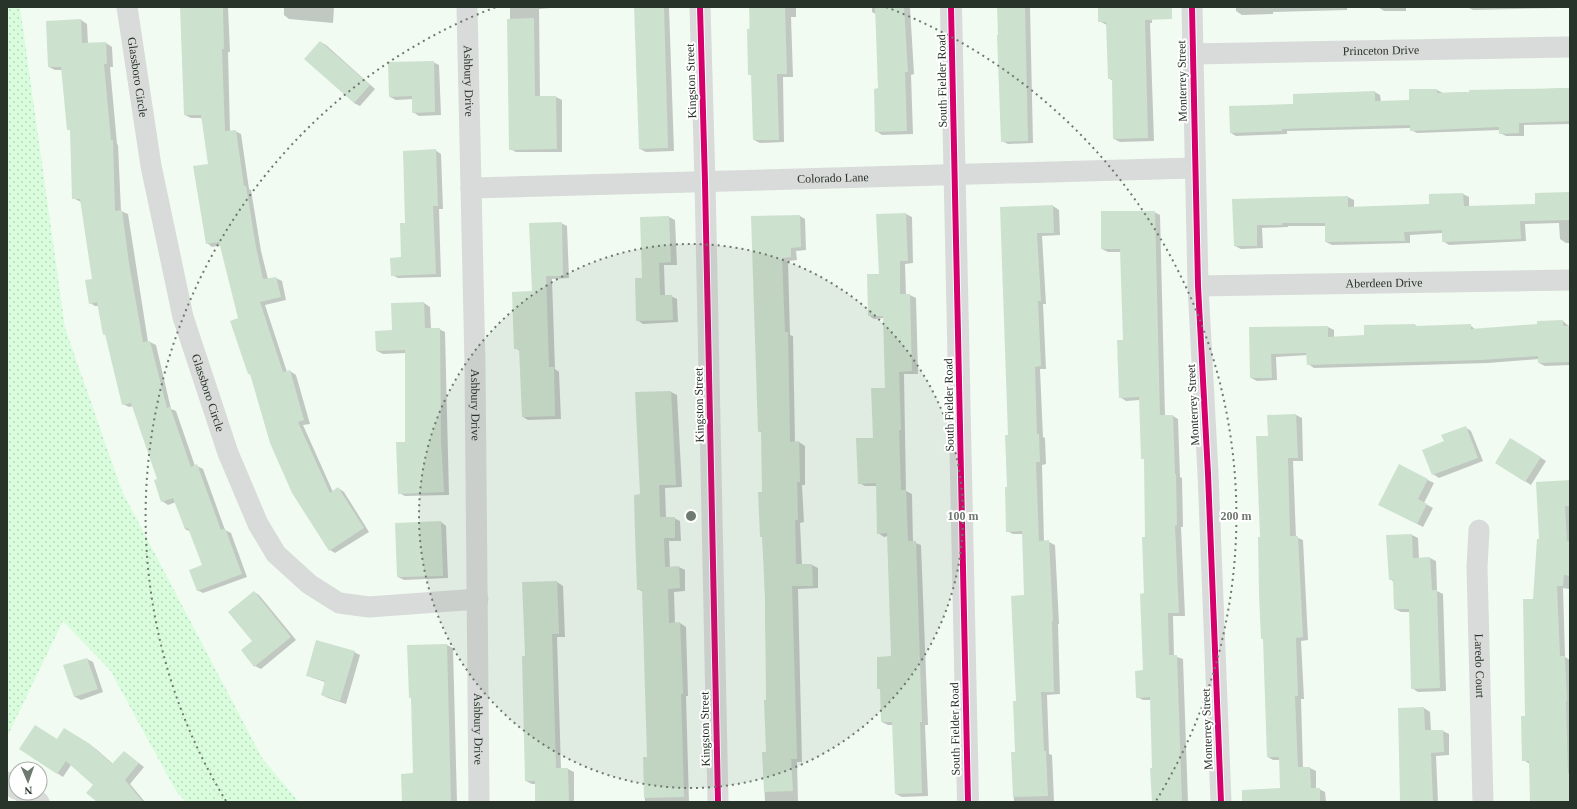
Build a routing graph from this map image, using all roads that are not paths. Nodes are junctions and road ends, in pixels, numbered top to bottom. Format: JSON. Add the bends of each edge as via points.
{"nodes":[{"id":1,"x":127,"y":7,"type":"edge"},
{"id":2,"x":467,"y":7,"type":"edge"},
{"id":3,"x":700,"y":7,"type":"edge"},
{"id":4,"x":951,"y":7,"type":"edge"},
{"id":5,"x":1192,"y":7,"type":"edge"},
{"id":6,"x":1570,"y":47,"type":"edge"},
{"id":7,"x":1192,"y":54,"type":"junction"},
{"id":8,"x":1194,"y":168,"type":"junction"},
{"id":9,"x":955,"y":175,"type":"junction"},
{"id":10,"x":705,"y":182,"type":"junction"},
{"id":11,"x":471,"y":188,"type":"junction"},
{"id":12,"x":1570,"y":280,"type":"edge"},
{"id":13,"x":1198,"y":286,"type":"junction"},
{"id":14,"x":1479,"y":530,"type":"dead end"},
{"id":15,"x":478,"y":600,"type":"junction"},
{"id":16,"x":479,"y":802,"type":"edge"},
{"id":17,"x":718,"y":802,"type":"edge"},
{"id":18,"x":968,"y":802,"type":"edge"},
{"id":19,"x":1221,"y":802,"type":"edge"},
{"id":20,"x":1483,"y":802,"type":"edge"}],
"edges":[{"from":1,"to":15,"type":"street","name":"Glassboro Circle","via":[[151,166],[183,317],[228,453],[258,524],[276,554],[309,584],[339,602],[369,607]]},
{"from":2,"to":11,"type":"street","name":"Ashbury Drive"},
{"from":3,"to":10,"type":"street","name":"Kingston Street"},
{"from":4,"to":9,"type":"street","name":"South Fielder Road"},
{"from":5,"to":7,"type":"street","name":"Monterrey Street"},
{"from":6,"to":7,"type":"street","name":"Princeton Drive"},
{"from":7,"to":8,"type":"street","name":"Monterrey Street"},
{"from":8,"to":9,"type":"street","name":"Colorado Lane"},
{"from":8,"to":13,"type":"street","name":"Monterrey Street"},
{"from":9,"to":10,"type":"street","name":"Colorado Lane"},
{"from":9,"to":18,"type":"street","name":"South Fielder Road"},
{"from":10,"to":11,"type":"street","name":"Colorado Lane"},
{"from":10,"to":17,"type":"street","name":"Kingston Street"},
{"from":11,"to":15,"type":"street","name":"Ashbury Drive"},
{"from":12,"to":13,"type":"street","name":"Aberdeen Drive"},
{"from":13,"to":19,"type":"street","name":"Monterrey Street"},
{"from":14,"to":20,"type":"street","name":"Laredo Court","via":[[1477,567]]},
{"from":15,"to":16,"type":"street","name":"Ashbury Drive"}]}
